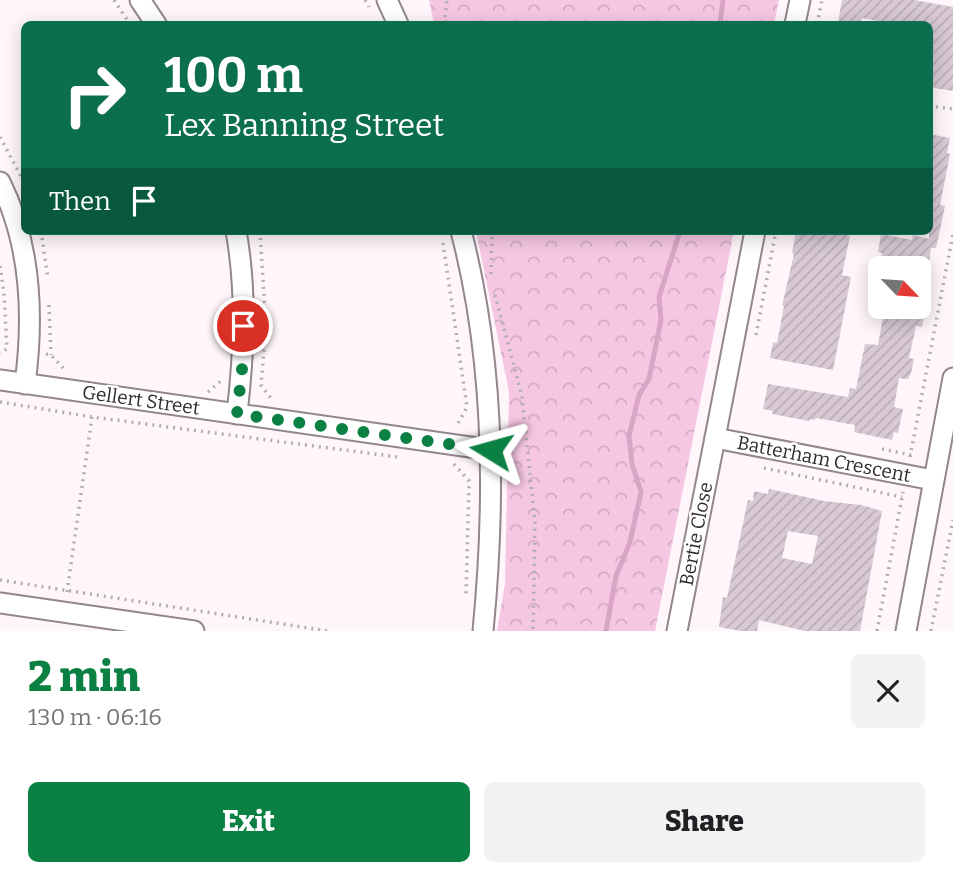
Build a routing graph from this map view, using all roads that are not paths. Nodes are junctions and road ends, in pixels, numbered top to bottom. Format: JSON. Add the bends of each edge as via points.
{"nodes":[{"id":1,"x":140,"y":0,"type":"edge"},
{"id":2,"x":387,"y":0,"type":"edge"},
{"id":3,"x":800,"y":0,"type":"edge"},
{"id":4,"x":154,"y":21,"type":"edge"},
{"id":5,"x":397,"y":21,"type":"edge"},
{"id":6,"x":796,"y":21,"type":"edge"},
{"id":7,"x":0,"y":182,"type":"edge"},
{"id":8,"x":236,"y":235,"type":"edge"},
{"id":9,"x":462,"y":235,"type":"edge"},
{"id":10,"x":754,"y":235,"type":"edge"},
{"id":11,"x":953,"y":378,"type":"edge"},
{"id":12,"x":0,"y":380,"type":"edge"},
{"id":13,"x":25,"y":384,"type":"junction"},
{"id":14,"x":237,"y":414,"type":"junction"},
{"id":15,"x":715,"y":438,"type":"junction"},
{"id":16,"x":491,"y":450,"type":"junction"},
{"id":17,"x":933,"y":480,"type":"junction"},
{"id":18,"x":0,"y":603,"type":"edge"},
{"id":19,"x":194,"y":631,"type":"edge"},
{"id":20,"x":482,"y":631,"type":"edge"},
{"id":21,"x":677,"y":631,"type":"edge"},
{"id":22,"x":906,"y":631,"type":"edge"}],
"edges":[{"from":1,"to":4,"type":"street"},
{"from":2,"to":5,"type":"street"},
{"from":3,"to":6,"type":"street"},
{"from":7,"to":13,"type":"street","via":[[26,268],[31,318]]},
{"from":8,"to":14,"type":"street","via":[[244,305]]},
{"from":9,"to":16,"type":"street","via":[[485,365]]},
{"from":10,"to":15,"type":"street","name":"Batterham Crescent"},
{"from":11,"to":17,"type":"street"},
{"from":12,"to":13,"type":"street","name":"Gellert Street"},
{"from":13,"to":14,"type":"street","name":"Gellert Street"},
{"from":14,"to":16,"type":"street","name":"Gellert Street"},
{"from":15,"to":17,"type":"street","name":"Batterham Crescent"},
{"from":15,"to":21,"type":"street","name":"Bertie Close"},
{"from":16,"to":20,"type":"street","via":[[489,570]]},
{"from":17,"to":22,"type":"street"},
{"from":18,"to":19,"type":"street"}]}
